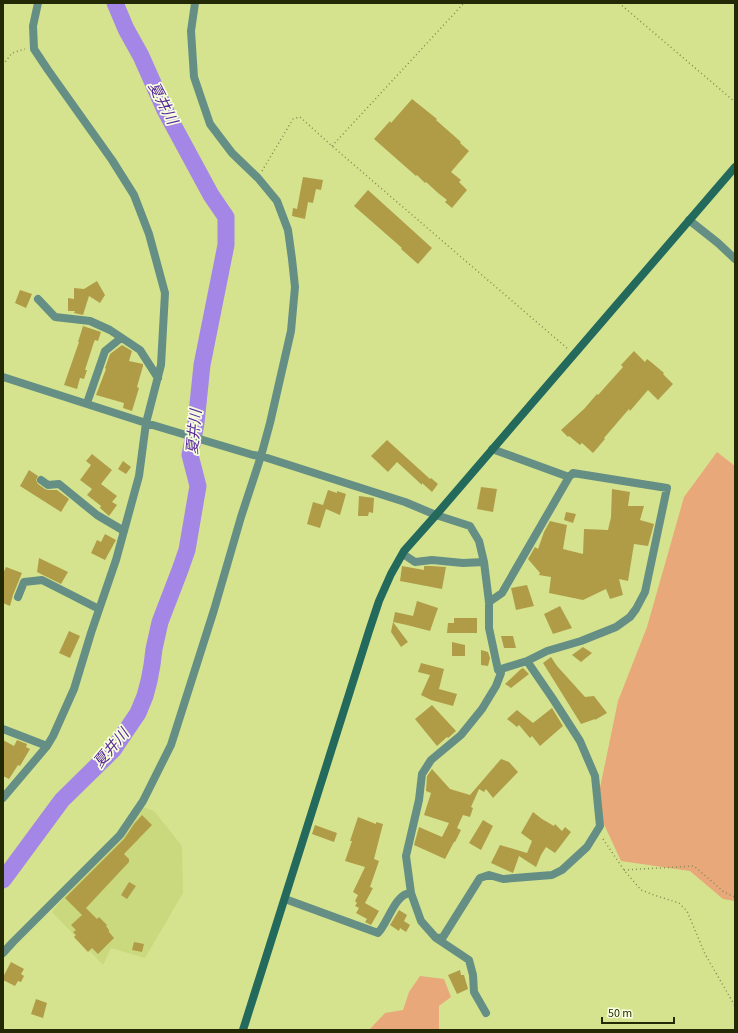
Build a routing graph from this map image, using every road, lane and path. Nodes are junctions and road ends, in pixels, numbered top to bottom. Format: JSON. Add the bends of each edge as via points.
{"nodes":[{"id":1,"x":38,"y":3,"type":"edge"},
{"id":2,"x":195,"y":3,"type":"edge"},
{"id":3,"x":464,"y":3,"type":"edge"},
{"id":4,"x":619,"y":3,"type":"edge"},
{"id":5,"x":34,"y":49,"type":"junction"},
{"id":6,"x":3,"y":65,"type":"edge"},
{"id":7,"x":735,"y":102,"type":"edge"},
{"id":8,"x":332,"y":146,"type":"junction"},
{"id":9,"x":735,"y":167,"type":"edge"},
{"id":10,"x":258,"y":178,"type":"junction"},
{"id":11,"x":689,"y":220,"type":"junction"},
{"id":12,"x":735,"y":258,"type":"edge"},
{"id":13,"x":38,"y":299,"type":"dead end"},
{"id":14,"x":121,"y":338,"type":"junction"},
{"id":15,"x":574,"y":354,"type":"junction"},
{"id":16,"x":3,"y":377,"type":"edge"},
{"id":17,"x":158,"y":378,"type":"junction"},
{"id":18,"x":86,"y":404,"type":"junction"},
{"id":19,"x":146,"y":423,"type":"junction"},
{"id":20,"x":492,"y":449,"type":"junction"},
{"id":21,"x":257,"y":455,"type":"junction"},
{"id":22,"x":569,"y":477,"type":"junction"},
{"id":23,"x":41,"y":480,"type":"dead end"},
{"id":24,"x":436,"y":515,"type":"junction"},
{"id":25,"x":124,"y":531,"type":"junction"},
{"id":26,"x":403,"y":554,"type":"junction"},
{"id":27,"x":484,"y":562,"type":"junction"},
{"id":28,"x":18,"y":597,"type":"dead end"},
{"id":29,"x":489,"y":602,"type":"junction"},
{"id":30,"x":99,"y":609,"type":"junction"},
{"id":31,"x":527,"y":661,"type":"junction"},
{"id":32,"x":498,"y":670,"type":"junction"},
{"id":33,"x":3,"y":730,"type":"edge"},
{"id":34,"x":46,"y":746,"type":"junction"},
{"id":35,"x":3,"y":798,"type":"edge"},
{"id":36,"x":598,"y":830,"type":"junction"},
{"id":37,"x":624,"y":870,"type":"junction"},
{"id":38,"x":411,"y":893,"type":"junction"},
{"id":39,"x":735,"y":897,"type":"edge"},
{"id":40,"x":285,"y":899,"type":"junction"},
{"id":41,"x":436,"y":938,"type":"junction"},
{"id":42,"x":3,"y":953,"type":"edge"},
{"id":43,"x":735,"y":1006,"type":"edge"},
{"id":44,"x":486,"y":1013,"type":"dead end"},
{"id":45,"x":243,"y":1030,"type":"edge"}],
"edges":[{"from":1,"to":5,"type":"street","via":[[33,26]]},
{"from":2,"to":10,"type":"street","via":[[191,31],[194,77],[210,124],[232,153]]},
{"from":3,"to":8,"type":"path"},
{"from":4,"to":7,"type":"path"},
{"from":5,"to":6,"type":"path","via":[[12,54]]},
{"from":5,"to":17,"type":"street","via":[[116,166],[134,195],[149,234],[165,293]]},
{"from":8,"to":10,"type":"path","via":[[300,117],[293,119]]},
{"from":8,"to":15,"type":"path"},
{"from":9,"to":11,"type":"street"},
{"from":10,"to":21,"type":"street","via":[[277,200],[288,230],[295,287],[291,331],[270,423]]},
{"from":11,"to":12,"type":"street"},
{"from":11,"to":15,"type":"street"},
{"from":13,"to":14,"type":"street","via":[[55,317],[90,321]]},
{"from":14,"to":17,"type":"street","via":[[140,350]]},
{"from":14,"to":18,"type":"street","via":[[105,351]]},
{"from":15,"to":20,"type":"street"},
{"from":16,"to":18,"type":"street"},
{"from":17,"to":19,"type":"street"},
{"from":18,"to":19,"type":"street"},
{"from":19,"to":21,"type":"street"},
{"from":19,"to":25,"type":"street","via":[[139,476]]},
{"from":20,"to":22,"type":"street"},
{"from":20,"to":24,"type":"street"},
{"from":21,"to":24,"type":"street","via":[[405,502]]},
{"from":21,"to":42,"type":"street","via":[[214,610],[183,709],[149,791],[120,835]]},
{"from":22,"to":29,"type":"street","via":[[502,593]]},
{"from":22,"to":31,"type":"street","via":[[573,473],[667,488],[645,592],[630,617],[616,627],[547,651]]},
{"from":23,"to":25,"type":"street","via":[[48,485],[59,484],[98,515]]},
{"from":24,"to":26,"type":"street"},
{"from":24,"to":27,"type":"street","via":[[470,526],[478,541]]},
{"from":25,"to":30,"type":"street"},
{"from":26,"to":27,"type":"street","via":[[415,562]]},
{"from":26,"to":40,"type":"street","via":[[379,601]]},
{"from":27,"to":29,"type":"street"},
{"from":28,"to":30,"type":"street","via":[[24,582],[42,580]]},
{"from":29,"to":32,"type":"street","via":[[489,628]]},
{"from":30,"to":34,"type":"street","via":[[74,689]]},
{"from":31,"to":32,"type":"street"},
{"from":31,"to":36,"type":"street","via":[[580,741],[595,776],[600,826]]},
{"from":32,"to":38,"type":"street","via":[[501,673],[496,686],[482,709],[462,735],[431,760],[422,774],[419,800],[406,856]]},
{"from":33,"to":34,"type":"street"},
{"from":34,"to":35,"type":"street"},
{"from":36,"to":37,"type":"path"},
{"from":36,"to":41,"type":"street","via":[[587,847],[562,870],[552,875],[503,879],[489,875],[480,878],[443,937]]},
{"from":37,"to":39,"type":"path","via":[[694,866],[724,892]]},
{"from":37,"to":43,"type":"path","via":[[641,890],[679,903],[686,911]]},
{"from":38,"to":40,"type":"street","via":[[406,893],[399,899],[378,933]]},
{"from":38,"to":41,"type":"street","via":[[421,921]]},
{"from":40,"to":45,"type":"street"},
{"from":41,"to":44,"type":"street","via":[[469,960],[474,992]]}]}
